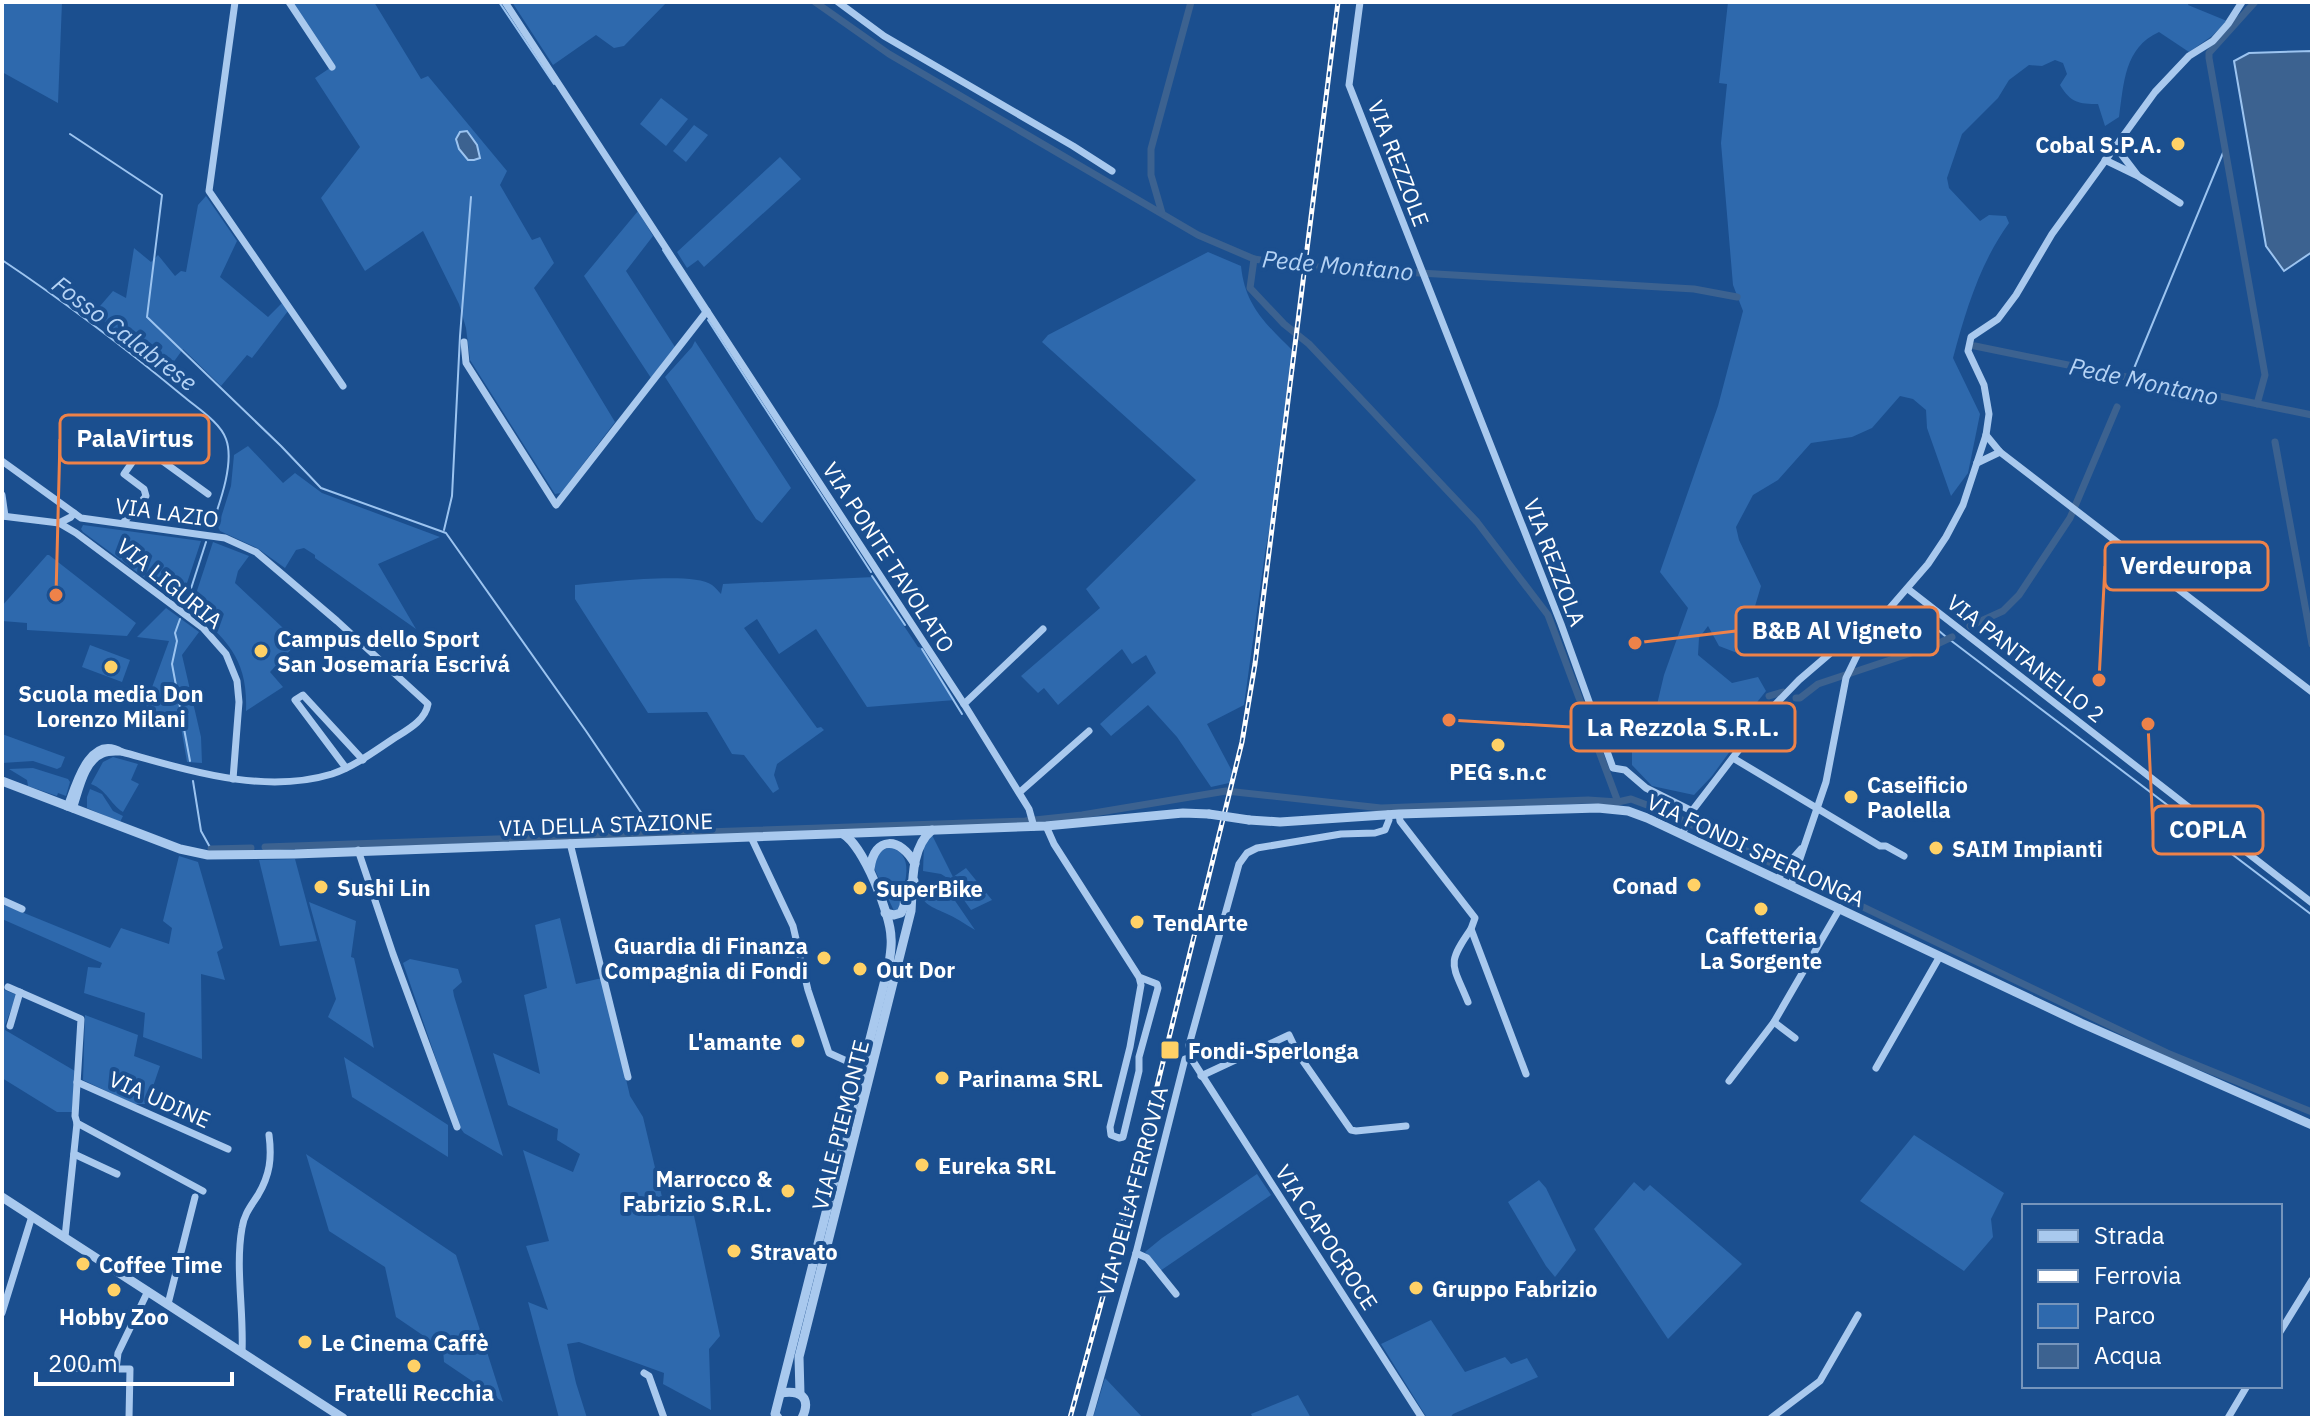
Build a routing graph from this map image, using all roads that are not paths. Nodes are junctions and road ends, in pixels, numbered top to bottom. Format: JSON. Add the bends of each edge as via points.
{"nodes":[{"id":1,"x":235,"y":2,"type":"edge"},
{"id":2,"x":289,"y":2,"type":"edge"},
{"id":3,"x":505,"y":2,"type":"edge"},
{"id":4,"x":838,"y":2,"type":"edge"},
{"id":5,"x":1360,"y":2,"type":"edge"},
{"id":6,"x":2242,"y":2,"type":"edge"},
{"id":7,"x":332,"y":67,"type":"dead end"},
{"id":8,"x":2115,"y":146,"type":"junction"},
{"id":9,"x":2105,"y":160,"type":"junction"},
{"id":10,"x":1112,"y":171,"type":"dead end"},
{"id":11,"x":2138,"y":176,"type":"junction"},
{"id":12,"x":2180,"y":203,"type":"dead end"},
{"id":13,"x":1427,"y":287,"type":"joint"},
{"id":14,"x":707,"y":311,"type":"junction"},
{"id":15,"x":464,"y":342,"type":"dead end"},
{"id":16,"x":343,"y":386,"type":"dead end"},
{"id":17,"x":1986,"y":435,"type":"junction"},
{"id":18,"x":2000,"y":452,"type":"junction"},
{"id":19,"x":2,"y":461,"type":"edge"},
{"id":20,"x":1977,"y":463,"type":"junction"},
{"id":21,"x":208,"y":494,"type":"dead end"},
{"id":22,"x":2,"y":495,"type":"edge"},
{"id":23,"x":73,"y":515,"type":"junction"},
{"id":24,"x":3,"y":516,"type":"edge"},
{"id":25,"x":123,"y":523,"type":"junction"},
{"id":26,"x":61,"y":524,"type":"junction"},
{"id":27,"x":1908,"y":589,"type":"junction"},
{"id":28,"x":1876,"y":624,"type":"junction"},
{"id":29,"x":1043,"y":629,"type":"dead end"},
{"id":30,"x":2312,"y":692,"type":"edge"},
{"id":31,"x":964,"y":704,"type":"junction"},
{"id":32,"x":1089,"y":731,"type":"dead end"},
{"id":33,"x":1733,"y":758,"type":"junction"},
{"id":34,"x":363,"y":760,"type":"junction"},
{"id":35,"x":346,"y":768,"type":"junction"},
{"id":36,"x":233,"y":779,"type":"junction"},
{"id":37,"x":2,"y":781,"type":"edge"},
{"id":38,"x":1020,"y":792,"type":"junction"},
{"id":39,"x":70,"y":808,"type":"junction"},
{"id":40,"x":1817,"y":809,"type":"junction"},
{"id":41,"x":1690,"y":813,"type":"junction"},
{"id":42,"x":1394,"y":814,"type":"junction"},
{"id":43,"x":1033,"y":821,"type":"junction"},
{"id":44,"x":1046,"y":826,"type":"junction"},
{"id":45,"x":932,"y":830,"type":"junction"},
{"id":46,"x":907,"y":831,"type":"junction"},
{"id":47,"x":874,"y":832,"type":"junction"},
{"id":48,"x":1683,"y":832,"type":"junction"},
{"id":49,"x":842,"y":834,"type":"junction"},
{"id":50,"x":751,"y":837,"type":"junction"},
{"id":51,"x":570,"y":843,"type":"junction"},
{"id":52,"x":358,"y":850,"type":"junction"},
{"id":53,"x":917,"y":851,"type":"junction"},
{"id":54,"x":859,"y":853,"type":"junction"},
{"id":55,"x":1904,"y":856,"type":"dead end"},
{"id":56,"x":915,"y":864,"type":"junction"},
{"id":57,"x":1793,"y":866,"type":"junction"},
{"id":58,"x":870,"y":869,"type":"junction"},
{"id":59,"x":1781,"y":875,"type":"junction"},
{"id":60,"x":914,"y":881,"type":"junction"},
{"id":61,"x":1793,"y":882,"type":"junction"},
{"id":62,"x":2,"y":900,"type":"edge"},
{"id":63,"x":2312,"y":903,"type":"edge"},
{"id":64,"x":1840,"y":908,"type":"junction"},
{"id":65,"x":22,"y":909,"type":"dead end"},
{"id":66,"x":885,"y":913,"type":"junction"},
{"id":67,"x":1471,"y":929,"type":"junction"},
{"id":68,"x":1940,"y":956,"type":"junction"},
{"id":69,"x":1139,"y":977,"type":"junction"},
{"id":70,"x":8,"y":987,"type":"dead end"},
{"id":71,"x":20,"y":992,"type":"junction"},
{"id":72,"x":1468,"y":1002,"type":"dead end"},
{"id":73,"x":1774,"y":1022,"type":"junction"},
{"id":74,"x":1135,"y":1023,"type":"junction"},
{"id":75,"x":10,"y":1026,"type":"dead end"},
{"id":76,"x":1147,"y":1026,"type":"junction"},
{"id":77,"x":1795,"y":1038,"type":"dead end"},
{"id":78,"x":1127,"y":1057,"type":"junction"},
{"id":79,"x":1191,"y":1058,"type":"junction"},
{"id":80,"x":1139,"y":1059,"type":"junction"},
{"id":81,"x":862,"y":1068,"type":"junction"},
{"id":82,"x":1876,"y":1068,"type":"dead end"},
{"id":83,"x":1526,"y":1074,"type":"dead end"},
{"id":84,"x":1201,"y":1076,"type":"junction"},
{"id":85,"x":628,"y":1077,"type":"dead end"},
{"id":86,"x":1729,"y":1081,"type":"dead end"},
{"id":87,"x":77,"y":1082,"type":"junction"},
{"id":88,"x":77,"y":1123,"type":"junction"},
{"id":89,"x":2312,"y":1125,"type":"edge"},
{"id":90,"x":1406,"y":1126,"type":"dead end"},
{"id":91,"x":457,"y":1127,"type":"dead end"},
{"id":92,"x":269,"y":1135,"type":"dead end"},
{"id":93,"x":228,"y":1149,"type":"dead end"},
{"id":94,"x":74,"y":1154,"type":"junction"},
{"id":95,"x":117,"y":1174,"type":"dead end"},
{"id":96,"x":203,"y":1191,"type":"dead end"},
{"id":97,"x":2,"y":1197,"type":"edge"},
{"id":98,"x":195,"y":1197,"type":"dead end"},
{"id":99,"x":32,"y":1216,"type":"junction"},
{"id":100,"x":65,"y":1237,"type":"junction"},
{"id":101,"x":1136,"y":1253,"type":"junction"},
{"id":102,"x":2312,"y":1280,"type":"edge"},
{"id":103,"x":148,"y":1291,"type":"junction"},
{"id":104,"x":1176,"y":1294,"type":"dead end"},
{"id":105,"x":168,"y":1304,"type":"junction"},
{"id":106,"x":2,"y":1313,"type":"edge"},
{"id":107,"x":1858,"y":1315,"type":"dead end"},
{"id":108,"x":2282,"y":1329,"type":"edge"},
{"id":109,"x":242,"y":1352,"type":"junction"},
{"id":110,"x":68,"y":1368,"type":"dead end"},
{"id":111,"x":116,"y":1369,"type":"junction"},
{"id":112,"x":644,"y":1373,"type":"dead end"},
{"id":113,"x":2246,"y":1388,"type":"edge"},
{"id":114,"x":781,"y":1393,"type":"junction"},
{"id":115,"x":800,"y":1394,"type":"junction"},
{"id":116,"x":776,"y":1417,"type":"edge"},
{"id":117,"x":129,"y":1418,"type":"edge"},
{"id":118,"x":343,"y":1418,"type":"edge"},
{"id":119,"x":664,"y":1418,"type":"edge"},
{"id":120,"x":802,"y":1418,"type":"edge"},
{"id":121,"x":1089,"y":1418,"type":"edge"},
{"id":122,"x":1422,"y":1418,"type":"edge"},
{"id":123,"x":1771,"y":1418,"type":"edge"},
{"id":124,"x":2228,"y":1418,"type":"edge"}],
"edges":[{"from":1,"to":16,"type":"street","via":[[209,191]]},
{"from":2,"to":7,"type":"street"},
{"from":3,"to":14,"type":"street","name":"VIA PONTE TAVOLATO"},
{"from":4,"to":10,"type":"street","via":[[884,36]]},
{"from":5,"to":13,"type":"street","name":"VIA REZZOLE","via":[[1349,85]]},
{"from":6,"to":8,"type":"street","via":[[2213,41],[2189,56],[2155,92]]},
{"from":8,"to":9,"type":"street"},
{"from":8,"to":11,"type":"street"},
{"from":9,"to":11,"type":"street"},
{"from":9,"to":17,"type":"street","via":[[1998,319],[1971,337],[1968,351],[1984,385],[1989,414]]},
{"from":11,"to":12,"type":"street"},
{"from":13,"to":41,"type":"street","name":"VIA REZZOLA","via":[[1613,768],[1625,770]]},
{"from":14,"to":15,"type":"street","via":[[556,505],[466,363]]},
{"from":14,"to":31,"type":"street","name":"VIA PONTE TAVOLATO"},
{"from":17,"to":18,"type":"street"},
{"from":17,"to":20,"type":"street"},
{"from":18,"to":20,"type":"street"},
{"from":18,"to":30,"type":"street"},
{"from":19,"to":23,"type":"street","name":"VIA LAZIO"},
{"from":20,"to":27,"type":"street","via":[[1946,537]]},
{"from":21,"to":25,"type":"street","via":[[143,447],[124,474],[146,496]]},
{"from":22,"to":24,"type":"street"},
{"from":23,"to":25,"type":"street","name":"VIA LAZIO"},
{"from":23,"to":26,"type":"street"},
{"from":24,"to":26,"type":"street"},
{"from":25,"to":34,"type":"street","name":"VIA LAZIO","via":[[225,538],[256,552],[428,704],[412,726]]},
{"from":26,"to":36,"type":"street","name":"VIA LIGURIA","via":[[203,628],[226,654],[239,702]]},
{"from":27,"to":28,"type":"street"},
{"from":27,"to":63,"type":"street","name":"VIA PANTANELLO 2"},
{"from":28,"to":33,"type":"street","via":[[1799,680]]},
{"from":28,"to":40,"type":"street","via":[[1846,678]]},
{"from":29,"to":31,"type":"street"},
{"from":31,"to":38,"type":"street","name":"VIA PONTE TAVOLATO"},
{"from":32,"to":38,"type":"street"},
{"from":33,"to":40,"type":"street"},
{"from":33,"to":41,"type":"street"},
{"from":34,"to":35,"type":"street"},
{"from":34,"to":35,"type":"street","via":[[303,695],[295,700]]},
{"from":35,"to":36,"type":"street","via":[[304,780]]},
{"from":36,"to":39,"type":"street","via":[[102,748],[89,756]]},
{"from":37,"to":39,"type":"street","name":"VIA DELLA STAZIONE"},
{"from":38,"to":43,"type":"street","name":"VIA PONTE TAVOLATO"},
{"from":39,"to":52,"type":"street","name":"VIA DELLA STAZIONE","via":[[208,855]]},
{"from":40,"to":55,"type":"street"},
{"from":40,"to":57,"type":"street"},
{"from":41,"to":48,"type":"street"},
{"from":42,"to":44,"type":"street","name":"VIA FONDI SPERLONGA","bridge":true,"via":[[1280,822],[1183,813]]},
{"from":42,"to":48,"type":"street","name":"VIA FONDI SPERLONGA","via":[[1598,808],[1628,811]]},
{"from":42,"to":67,"type":"street","via":[[1475,918]]},
{"from":42,"to":79,"type":"street","name":"VIA DELLA FERROVIA","via":[[1385,830],[1375,833],[1341,834],[1247,853],[1239,864],[1189,1045]]},
{"from":43,"to":44,"type":"street","name":"VIA DELLA STAZIONE"},
{"from":43,"to":45,"type":"street","name":"VIA DELLA STAZIONE"},
{"from":44,"to":69,"type":"street"},
{"from":45,"to":46,"type":"street","name":"VIA DELLA STAZIONE"},
{"from":45,"to":53,"type":"street"},
{"from":46,"to":47,"type":"street","name":"VIA DELLA STAZIONE"},
{"from":46,"to":53,"type":"street"},
{"from":47,"to":49,"type":"street","name":"VIA DELLA STAZIONE"},
{"from":47,"to":54,"type":"street"},
{"from":48,"to":59,"type":"street","name":"VIA FONDI SPERLONGA"},
{"from":49,"to":50,"type":"street","name":"VIA DELLA STAZIONE"},
{"from":49,"to":54,"type":"street","name":"VIALE PIEMONTE"},
{"from":50,"to":51,"type":"street","name":"VIA DELLA STAZIONE"},
{"from":50,"to":81,"type":"street","via":[[793,926],[829,1053]]},
{"from":51,"to":52,"type":"street","name":"VIA DELLA STAZIONE"},
{"from":51,"to":85,"type":"street"},
{"from":52,"to":91,"type":"street"},
{"from":53,"to":56,"type":"street","name":"VIALE PIEMONTE"},
{"from":54,"to":58,"type":"street","name":"VIALE PIEMONTE"},
{"from":56,"to":58,"type":"street","via":[[902,846],[889,843],[871,856]]},
{"from":56,"to":60,"type":"street","name":"VIALE PIEMONTE"},
{"from":57,"to":59,"type":"street"},
{"from":57,"to":61,"type":"street"},
{"from":58,"to":66,"type":"street","name":"VIALE PIEMONTE"},
{"from":59,"to":61,"type":"street","name":"VIA FONDI SPERLONGA"},
{"from":60,"to":66,"type":"street","via":[[906,887],[901,913]]},
{"from":60,"to":115,"type":"street","name":"VIALE PIEMONTE","via":[[902,949],[799,1357]]},
{"from":61,"to":64,"type":"street","name":"VIA FONDI SPERLONGA"},
{"from":62,"to":65,"type":"street"},
{"from":64,"to":68,"type":"street","name":"VIA FONDI SPERLONGA"},
{"from":64,"to":73,"type":"street"},
{"from":66,"to":81,"type":"street","name":"VIALE PIEMONTE","via":[[892,936],[889,964]]},
{"from":67,"to":72,"type":"street","via":[[1453,960]]},
{"from":67,"to":83,"type":"street"},
{"from":68,"to":82,"type":"street"},
{"from":68,"to":89,"type":"street","name":"VIA FONDI SPERLONGA"},
{"from":69,"to":74,"type":"street"},
{"from":69,"to":76,"type":"street","via":[[1158,988]]},
{"from":70,"to":71,"type":"street"},
{"from":71,"to":75,"type":"street"},
{"from":71,"to":87,"type":"street","via":[[81,1019]]},
{"from":73,"to":77,"type":"street"},
{"from":73,"to":86,"type":"street"},
{"from":74,"to":76,"type":"street"},
{"from":74,"to":78,"type":"street"},
{"from":76,"to":80,"type":"street"},
{"from":78,"to":80,"type":"street"},
{"from":78,"to":80,"type":"street","via":[[1110,1127],[1111,1135],[1119,1138]]},
{"from":79,"to":84,"type":"street","name":"VIA CAPOCROCE"},
{"from":79,"to":101,"type":"street","name":"VIA DELLA FERROVIA","via":[[1185,1059]]},
{"from":81,"to":114,"type":"street","name":"VIALE PIEMONTE"},
{"from":84,"to":90,"type":"street","via":[[1289,1035],[1351,1130]]},
{"from":84,"to":122,"type":"street","name":"VIA CAPOCROCE"},
{"from":87,"to":88,"type":"street"},
{"from":87,"to":93,"type":"street","name":"VIA UDINE"},
{"from":88,"to":94,"type":"street"},
{"from":88,"to":96,"type":"street"},
{"from":92,"to":109,"type":"street","via":[[269,1168],[242,1223]]},
{"from":94,"to":95,"type":"street"},
{"from":94,"to":100,"type":"street"},
{"from":97,"to":99,"type":"street"},
{"from":98,"to":105,"type":"street"},
{"from":99,"to":100,"type":"street"},
{"from":99,"to":106,"type":"street"},
{"from":100,"to":103,"type":"street"},
{"from":101,"to":104,"type":"street","via":[[1147,1258]]},
{"from":101,"to":121,"type":"street","name":"VIA DELLA FERROVIA"},
{"from":102,"to":108,"type":"street"},
{"from":103,"to":105,"type":"street"},
{"from":103,"to":111,"type":"street","via":[[118,1353]]},
{"from":105,"to":109,"type":"street"},
{"from":107,"to":123,"type":"street","via":[[1820,1381]]},
{"from":109,"to":118,"type":"street"},
{"from":110,"to":111,"type":"street"},
{"from":111,"to":117,"type":"street","via":[[130,1369]]},
{"from":112,"to":119,"type":"street"},
{"from":113,"to":124,"type":"street"},
{"from":114,"to":115,"type":"street"},
{"from":114,"to":116,"type":"street","name":"VIALE PIEMONTE"},
{"from":115,"to":120,"type":"street","name":"VIALE PIEMONTE"}]}
